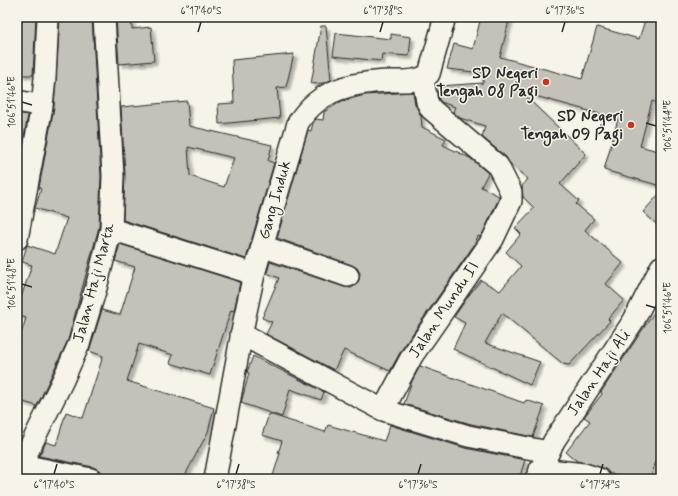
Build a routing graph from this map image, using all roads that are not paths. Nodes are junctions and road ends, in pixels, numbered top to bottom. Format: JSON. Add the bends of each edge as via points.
{"nodes":[{"id":1,"x":48,"y":17,"type":"edge"},
{"id":2,"x":104,"y":17,"type":"edge"},
{"id":3,"x":445,"y":17,"type":"edge"},
{"id":4,"x":423,"y":79,"type":"junction"},
{"id":5,"x":17,"y":101,"type":"edge"},
{"id":6,"x":42,"y":106,"type":"junction"},
{"id":7,"x":23,"y":180,"type":"edge"},
{"id":8,"x":111,"y":229,"type":"junction"},
{"id":9,"x":17,"y":239,"type":"edge"},
{"id":10,"x":262,"y":246,"type":"junction"},
{"id":11,"x":661,"y":267,"type":"edge"},
{"id":12,"x":254,"y":274,"type":"junction"},
{"id":13,"x":348,"y":276,"type":"dead end"},
{"id":14,"x":241,"y":334,"type":"junction"},
{"id":15,"x":383,"y":410,"type":"junction"},
{"id":16,"x":19,"y":465,"type":"edge"},
{"id":17,"x":541,"y":467,"type":"edge"},
{"id":18,"x":91,"y":479,"type":"edge"},
{"id":19,"x":215,"y":479,"type":"edge"},
{"id":20,"x":599,"y":479,"type":"edge"}],
"edges":[{"from":1,"to":6,"type":"street"},
{"from":2,"to":8,"type":"street","name":"Jalan Haji Marta","via":[[113,176]]},
{"from":3,"to":4,"type":"street","via":[[429,74]]},
{"from":4,"to":10,"type":"street","name":"Gang Induk","via":[[379,81],[346,87],[320,98],[306,110],[298,123]]},
{"from":4,"to":15,"type":"street","name":"Jalan Mundu II","via":[[427,102],[431,109],[498,166],[511,192],[512,201],[493,239],[412,356]]},
{"from":5,"to":6,"type":"street"},
{"from":6,"to":7,"type":"street"},
{"from":7,"to":9,"type":"street"},
{"from":8,"to":12,"type":"street"},
{"from":8,"to":16,"type":"street","name":"Jalan Haji Marta","via":[[79,344]]},
{"from":10,"to":12,"type":"street","name":"Gang Induk"},
{"from":10,"to":13,"type":"street"},
{"from":11,"to":17,"type":"street","name":"Jalan Haji Ali","via":[[634,320]]},
{"from":12,"to":14,"type":"street","name":"Gang Induk"},
{"from":14,"to":15,"type":"street"},
{"from":14,"to":19,"type":"street","name":"Gang Induk"},
{"from":15,"to":17,"type":"street","via":[[468,436]]},
{"from":16,"to":18,"type":"street"},
{"from":17,"to":20,"type":"street"}]}
